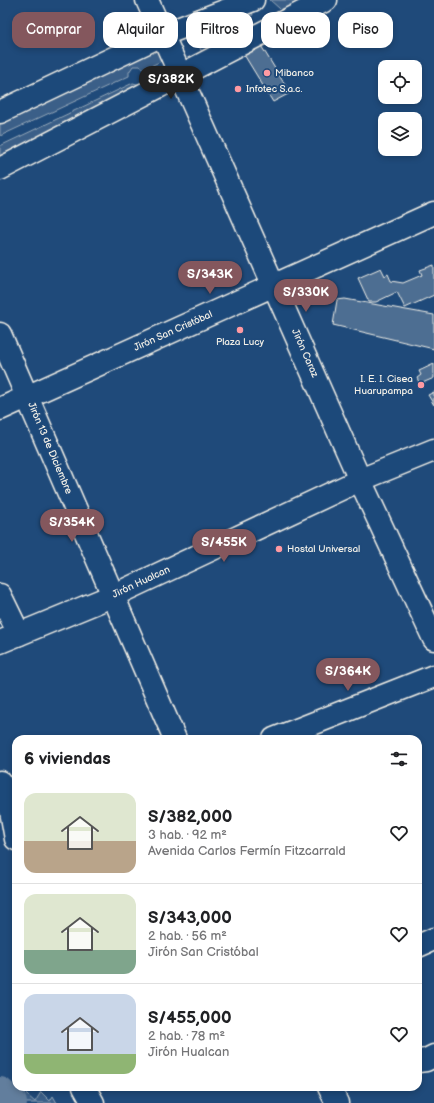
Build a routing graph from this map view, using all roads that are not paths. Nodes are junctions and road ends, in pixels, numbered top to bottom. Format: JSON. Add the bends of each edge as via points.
{"nodes":[{"id":1,"x":147,"y":0,"type":"edge"},
{"id":2,"x":253,"y":0,"type":"edge"},
{"id":3,"x":326,"y":0,"type":"edge"},
{"id":4,"x":152,"y":12,"type":"edge"},
{"id":5,"x":178,"y":29,"type":"edge"},
{"id":6,"x":135,"y":48,"type":"edge"},
{"id":7,"x":168,"y":48,"type":"edge"},
{"id":8,"x":181,"y":76,"type":"junction"},
{"id":9,"x":0,"y":112,"type":"edge"},
{"id":10,"x":0,"y":169,"type":"edge"},
{"id":11,"x":434,"y":212,"type":"edge"},
{"id":12,"x":275,"y":285,"type":"junction"},
{"id":13,"x":0,"y":334,"type":"edge"},
{"id":14,"x":28,"y":397,"type":"junction"},
{"id":15,"x":0,"y":409,"type":"edge"},
{"id":16,"x":434,"y":450,"type":"edge"},
{"id":17,"x":360,"y":480,"type":"junction"},
{"id":18,"x":0,"y":595,"type":"edge"},
{"id":19,"x":112,"y":596,"type":"junction"},
{"id":20,"x":10,"y":638,"type":"edge"},
{"id":21,"x":434,"y":639,"type":"edge"},
{"id":22,"x":434,"y":676,"type":"edge"},
{"id":23,"x":321,"y":731,"type":"edge"},
{"id":24,"x":173,"y":735,"type":"edge"},
{"id":25,"x":298,"y":735,"type":"edge"},
{"id":26,"x":0,"y":782,"type":"edge"},
{"id":27,"x":12,"y":816,"type":"edge"},
{"id":28,"x":12,"y":841,"type":"edge"},
{"id":29,"x":0,"y":847,"type":"edge"},
{"id":30,"x":434,"y":939,"type":"edge"},
{"id":31,"x":422,"y":944,"type":"edge"},
{"id":32,"x":434,"y":1056,"type":"edge"},
{"id":33,"x":422,"y":1060,"type":"edge"},
{"id":34,"x":86,"y":1091,"type":"edge"},
{"id":35,"x":331,"y":1091,"type":"edge"},
{"id":36,"x":93,"y":1103,"type":"edge"},
{"id":37,"x":337,"y":1103,"type":"edge"}],
"edges":[{"from":1,"to":4,"type":"street","name":"Jirón Caraz"},
{"from":2,"to":5,"type":"street"},
{"from":3,"to":8,"type":"street"},
{"from":6,"to":9,"type":"street"},
{"from":7,"to":8,"type":"street","name":"Jirón Caraz"},
{"from":8,"to":10,"type":"street"},
{"from":8,"to":12,"type":"street","name":"Jirón Caraz"},
{"from":11,"to":12,"type":"street","name":"Jirón San Cristóbal"},
{"from":12,"to":14,"type":"street","name":"Jirón San Cristóbal"},
{"from":12,"to":17,"type":"street","name":"Jirón Caraz"},
{"from":13,"to":14,"type":"street","name":"Jirón 13 de Diciembre"},
{"from":14,"to":15,"type":"street","name":"Jirón San Cristóbal"},
{"from":14,"to":19,"type":"street","name":"Jirón 13 de Diciembre"},
{"from":16,"to":17,"type":"street","name":"Jirón Hualcan"},
{"from":17,"to":19,"type":"street","name":"Jirón Hualcan"},
{"from":17,"to":21,"type":"street","name":"Jirón Caraz"},
{"from":18,"to":20,"type":"street"},
{"from":19,"to":20,"type":"street","name":"Jirón Hualcan"},
{"from":19,"to":24,"type":"street","name":"Jirón 13 de Diciembre"},
{"from":22,"to":23,"type":"street"},
{"from":23,"to":25,"type":"street"},
{"from":26,"to":27,"type":"street"},
{"from":28,"to":29,"type":"street"},
{"from":30,"to":31,"type":"street"},
{"from":32,"to":33,"type":"street"},
{"from":34,"to":36,"type":"street"},
{"from":35,"to":37,"type":"street"}]}
